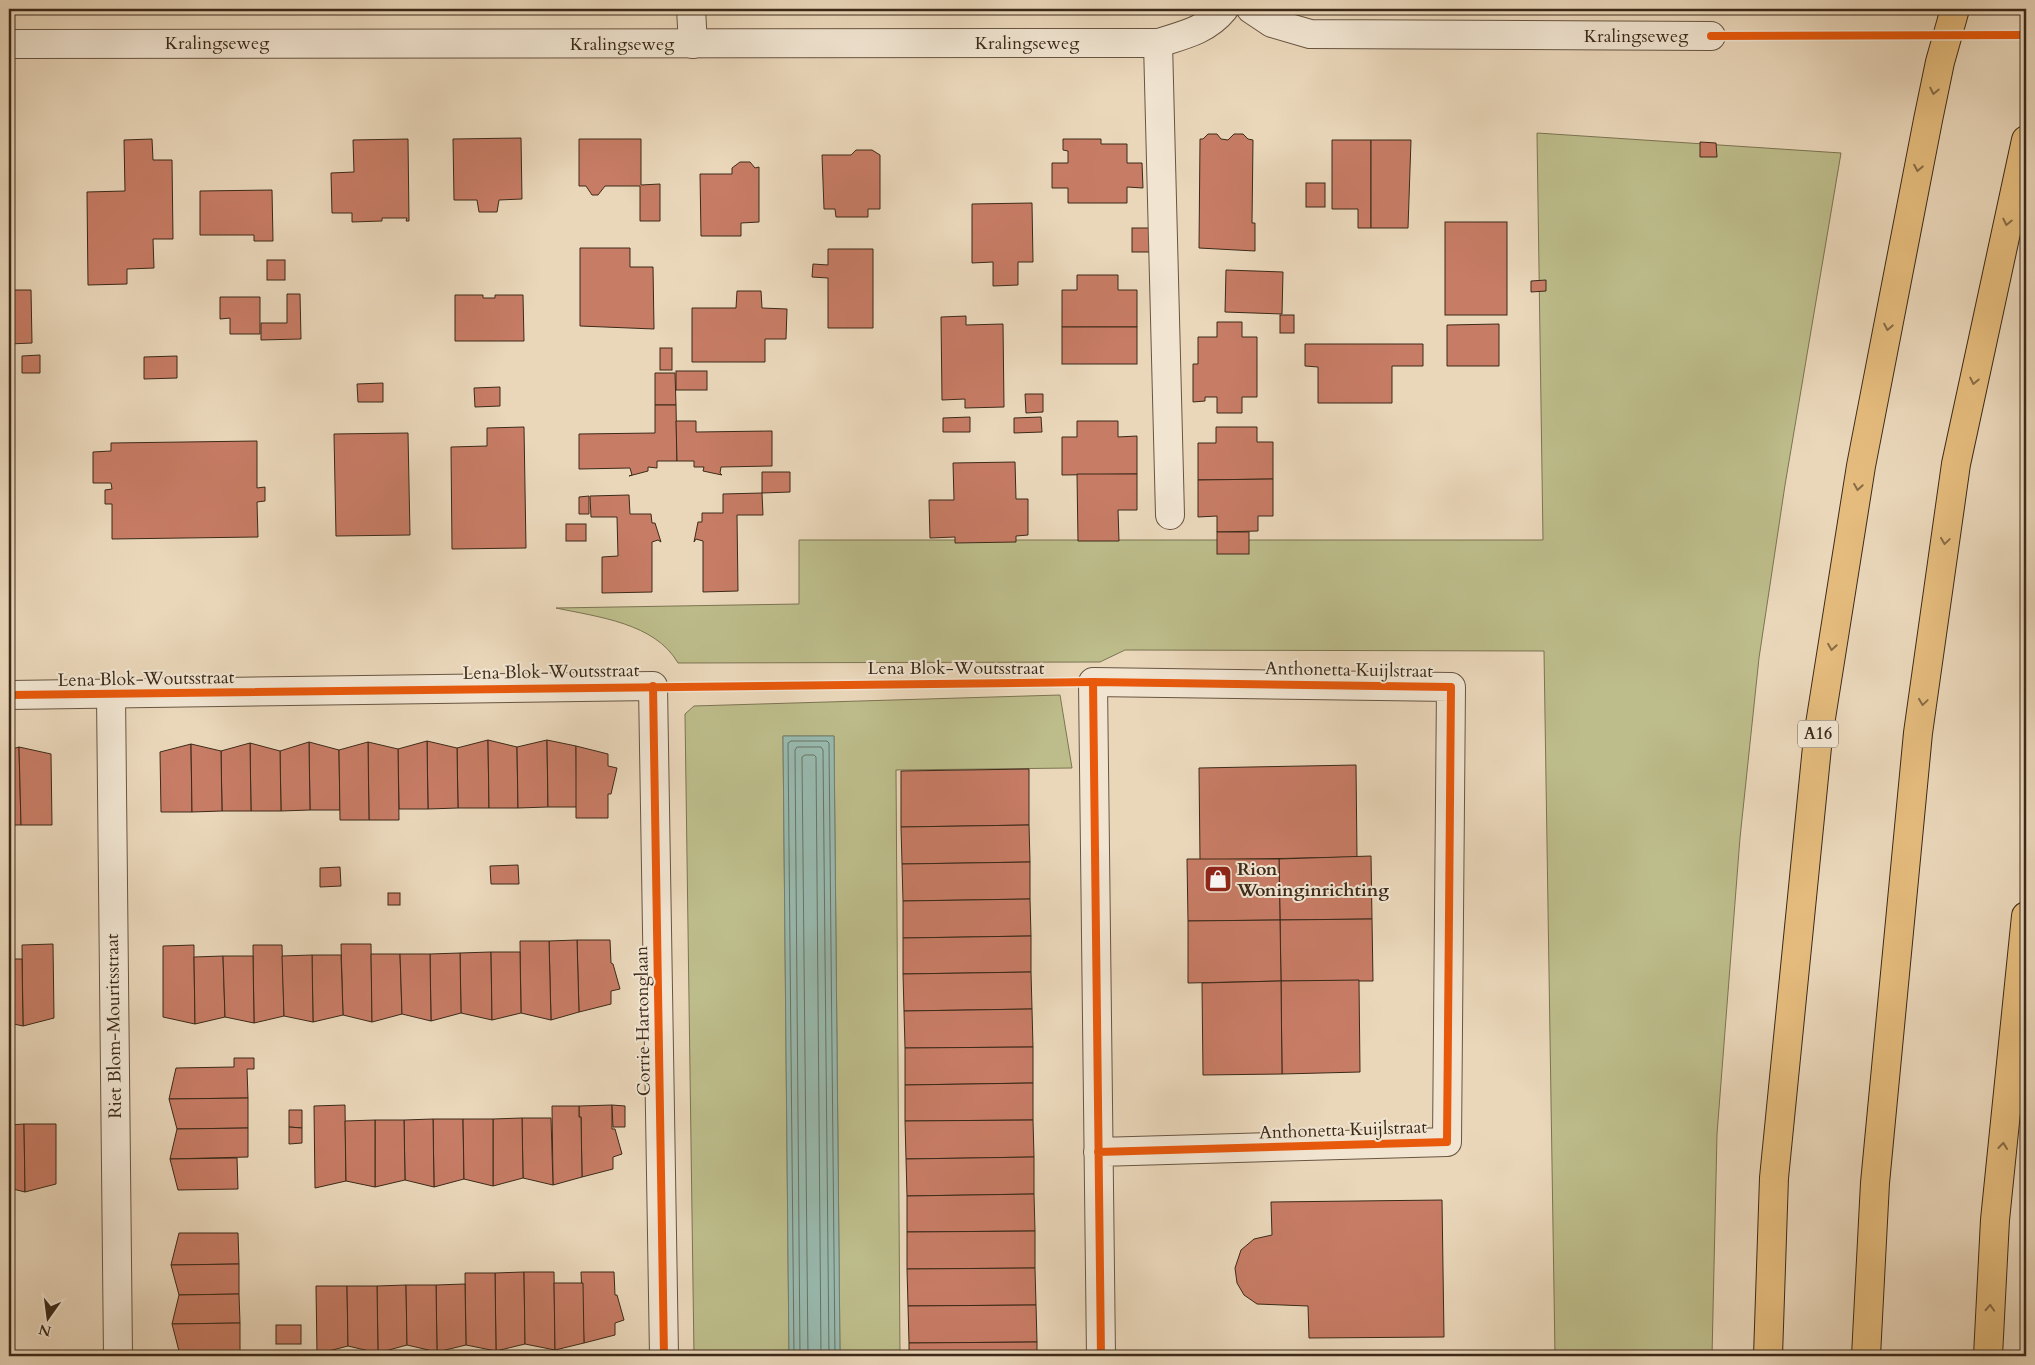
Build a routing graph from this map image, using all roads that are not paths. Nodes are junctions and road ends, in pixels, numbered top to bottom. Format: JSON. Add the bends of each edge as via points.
{"nodes":[{"id":1,"x":691,"y":9,"type":"edge"},
{"id":2,"x":1224,"y":9,"type":"edge"},
{"id":3,"x":1251,"y":9,"type":"edge"},
{"id":4,"x":1942,"y":9,"type":"edge"},
{"id":5,"x":1955,"y":9,"type":"edge"},
{"id":6,"x":1711,"y":36,"type":"dead end"},
{"id":7,"x":1158,"y":43,"type":"junction"},
{"id":8,"x":9,"y":44,"type":"edge"},
{"id":9,"x":693,"y":44,"type":"junction"},
{"id":10,"x":1940,"y":62,"type":"junction"},
{"id":11,"x":2026,"y":140,"type":"edge"},
{"id":12,"x":1170,"y":515,"type":"dead end"},
{"id":13,"x":652,"y":686,"type":"joint"},
{"id":14,"x":9,"y":695,"type":"edge"},
{"id":15,"x":111,"y":695,"type":"junction"},
{"id":16,"x":2026,"y":916,"type":"edge"},
{"id":17,"x":1098,"y":1152,"type":"junction"},
{"id":18,"x":118,"y":1356,"type":"edge"},
{"id":19,"x":664,"y":1356,"type":"edge"},
{"id":20,"x":1101,"y":1356,"type":"edge"},
{"id":21,"x":1768,"y":1356,"type":"edge"},
{"id":22,"x":1866,"y":1356,"type":"edge"},
{"id":23,"x":1988,"y":1356,"type":"edge"}],
"edges":[{"from":1,"to":9,"type":"street"},
{"from":2,"to":7,"type":"street","name":"Kralingseweg","via":[[1213,22]]},
{"from":3,"to":6,"type":"street","name":"Kralingseweg","via":[[1272,23],[1310,34]]},
{"from":4,"to":10,"type":"highway","number":"A16"},
{"from":5,"to":10,"type":"highway","number":"A16"},
{"from":7,"to":9,"type":"street","name":"Kralingseweg"},
{"from":7,"to":12,"type":"street"},
{"from":8,"to":9,"type":"street","name":"Kralingseweg"},
{"from":10,"to":21,"type":"highway","number":"A16","one_way":true,"via":[[1861,466],[1818,736],[1774,1178]]},
{"from":11,"to":22,"type":"highway","one_way":true,"via":[[1956,464],[1918,733],[1875,1183]]},
{"from":13,"to":15,"type":"street","name":"Lena Blok-Woutsstraat"},
{"from":13,"to":19,"type":"street","name":"Corrie Hartonglaan"},
{"from":14,"to":15,"type":"street","name":"Lena Blok-Woutsstraat"},
{"from":15,"to":18,"type":"street","name":"Riet Blom-Mouritsstraat"},
{"from":23,"to":16,"type":"highway","one_way":true,"via":[[1995,1220]]},
{"from":17,"to":17,"type":"street","name":"Anthonetta Kuijlstraat","via":[[1447,1142],[1451,687],[1093,682]]},
{"from":17,"to":20,"type":"street","name":"Anthonetta Kuijlstraat"}]}
